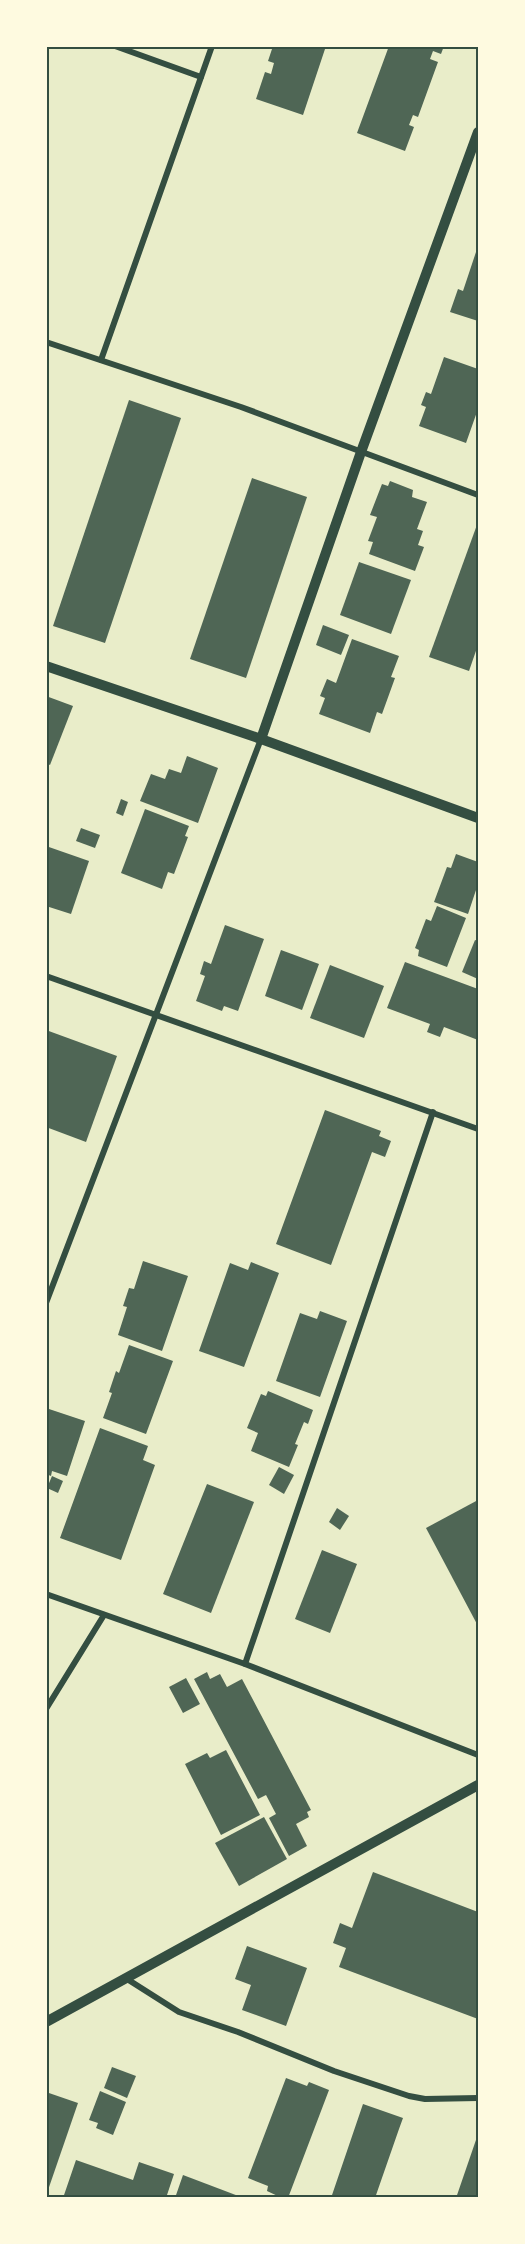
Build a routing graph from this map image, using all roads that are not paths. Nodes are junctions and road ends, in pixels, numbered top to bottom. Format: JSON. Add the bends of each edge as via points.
{"nodes":[{"id":1,"x":115,"y":46,"type":"edge"},
{"id":2,"x":212,"y":46,"type":"edge"},
{"id":3,"x":201,"y":77,"type":"junction"},
{"id":4,"x":478,"y":132,"type":"edge"},
{"id":5,"x":46,"y":342,"type":"edge"},
{"id":6,"x":101,"y":360,"type":"junction"},
{"id":7,"x":361,"y":452,"type":"junction"},
{"id":8,"x":478,"y":495,"type":"edge"},
{"id":9,"x":46,"y":666,"type":"edge"},
{"id":10,"x":261,"y":739,"type":"junction"},
{"id":11,"x":478,"y":818,"type":"edge"},
{"id":12,"x":46,"y":976,"type":"edge"},
{"id":13,"x":155,"y":1016,"type":"junction"},
{"id":14,"x":433,"y":1112,"type":"junction"},
{"id":15,"x":478,"y":1129,"type":"edge"},
{"id":16,"x":49,"y":1290,"type":"edge"},
{"id":17,"x":46,"y":1303,"type":"edge"},
{"id":18,"x":46,"y":1594,"type":"edge"},
{"id":19,"x":104,"y":1615,"type":"junction"},
{"id":20,"x":245,"y":1664,"type":"junction"},
{"id":21,"x":46,"y":1709,"type":"edge"},
{"id":22,"x":478,"y":1755,"type":"edge"},
{"id":23,"x":478,"y":1785,"type":"edge"},
{"id":24,"x":127,"y":1979,"type":"junction"},
{"id":25,"x":46,"y":2022,"type":"edge"},
{"id":26,"x":478,"y":2098,"type":"edge"}],
"edges":[{"from":1,"to":3,"type":"street"},
{"from":2,"to":3,"type":"street"},
{"from":3,"to":6,"type":"street"},
{"from":4,"to":7,"type":"street"},
{"from":5,"to":6,"type":"street"},
{"from":6,"to":7,"type":"street"},
{"from":7,"to":8,"type":"street"},
{"from":7,"to":10,"type":"street"},
{"from":9,"to":10,"type":"street"},
{"from":10,"to":11,"type":"street"},
{"from":10,"to":13,"type":"street"},
{"from":12,"to":13,"type":"street"},
{"from":13,"to":14,"type":"street"},
{"from":13,"to":16,"type":"street"},
{"from":14,"to":15,"type":"street"},
{"from":14,"to":20,"type":"street"},
{"from":16,"to":17,"type":"street"},
{"from":18,"to":19,"type":"street"},
{"from":19,"to":20,"type":"street"},
{"from":19,"to":21,"type":"street"},
{"from":20,"to":22,"type":"street"},
{"from":23,"to":24,"type":"street"},
{"from":24,"to":25,"type":"street"},
{"from":24,"to":26,"type":"street","via":[[179,2013],[334,2071],[417,2097]]}]}
